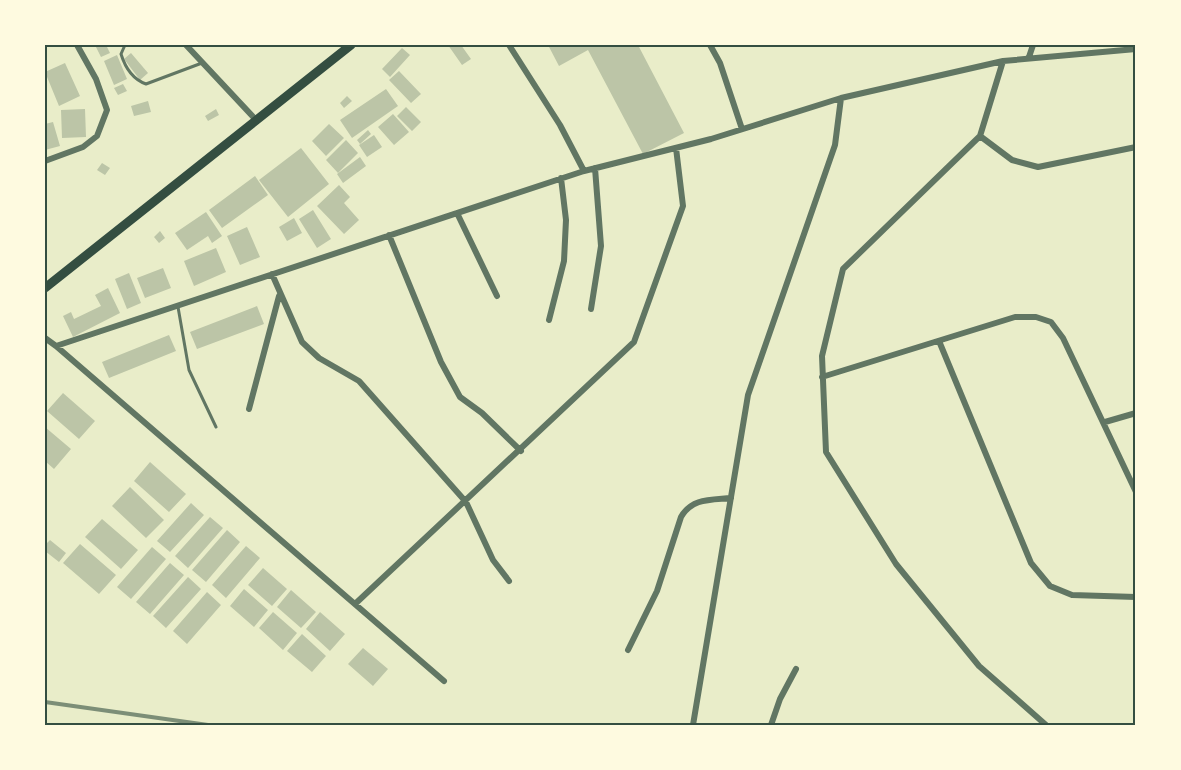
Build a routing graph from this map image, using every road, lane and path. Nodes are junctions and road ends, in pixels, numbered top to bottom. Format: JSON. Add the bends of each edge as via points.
{"nodes":[{"id":1,"x":77,"y":45,"type":"edge"},
{"id":2,"x":125,"y":45,"type":"edge"},
{"id":3,"x":351,"y":45,"type":"edge"},
{"id":4,"x":509,"y":45,"type":"edge"},
{"id":5,"x":710,"y":45,"type":"edge"},
{"id":6,"x":1033,"y":45,"type":"edge"},
{"id":7,"x":190,"y":46,"type":"edge"},
{"id":8,"x":1136,"y":49,"type":"edge"},
{"id":9,"x":1029,"y":57,"type":"junction"},
{"id":10,"x":1003,"y":61,"type":"junction"},
{"id":11,"x":202,"y":63,"type":"junction"},
{"id":12,"x":841,"y":98,"type":"junction"},
{"id":13,"x":257,"y":121,"type":"junction"},
{"id":14,"x":742,"y":129,"type":"junction"},
{"id":15,"x":980,"y":136,"type":"junction"},
{"id":16,"x":1136,"y":147,"type":"edge"},
{"id":17,"x":676,"y":148,"type":"junction"},
{"id":18,"x":45,"y":161,"type":"edge"},
{"id":19,"x":594,"y":168,"type":"junction"},
{"id":20,"x":584,"y":171,"type":"junction"},
{"id":21,"x":561,"y":178,"type":"junction"},
{"id":22,"x":457,"y":213,"type":"junction"},
{"id":23,"x":389,"y":236,"type":"junction"},
{"id":24,"x":272,"y":274,"type":"junction"},
{"id":25,"x":45,"y":288,"type":"edge"},
{"id":26,"x":279,"y":295,"type":"junction"},
{"id":27,"x":497,"y":296,"type":"dead end"},
{"id":28,"x":177,"y":306,"type":"junction"},
{"id":29,"x":591,"y":309,"type":"dead end"},
{"id":30,"x":549,"y":320,"type":"dead end"},
{"id":31,"x":45,"y":338,"type":"edge"},
{"id":32,"x":939,"y":341,"type":"junction"},
{"id":33,"x":56,"y":346,"type":"junction"},
{"id":34,"x":822,"y":377,"type":"junction"},
{"id":35,"x":249,"y":409,"type":"dead end"},
{"id":36,"x":1136,"y":414,"type":"edge"},
{"id":37,"x":1105,"y":422,"type":"junction"},
{"id":38,"x":216,"y":428,"type":"dead end"},
{"id":39,"x":521,"y":451,"type":"junction"},
{"id":40,"x":1136,"y":492,"type":"edge"},
{"id":41,"x":730,"y":498,"type":"junction"},
{"id":42,"x":466,"y":502,"type":"junction"},
{"id":43,"x":509,"y":581,"type":"dead end"},
{"id":44,"x":1136,"y":597,"type":"edge"},
{"id":45,"x":355,"y":604,"type":"junction"},
{"id":46,"x":628,"y":650,"type":"dead end"},
{"id":47,"x":796,"y":669,"type":"dead end"},
{"id":48,"x":444,"y":681,"type":"dead end"},
{"id":49,"x":693,"y":725,"type":"edge"},
{"id":50,"x":771,"y":725,"type":"edge"},
{"id":51,"x":1046,"y":725,"type":"edge"}],
"edges":[{"from":1,"to":18,"type":"street","via":[[96,79],[107,110],[97,136],[83,147]]},
{"from":2,"to":11,"type":"lane","via":[[121,54],[124,64],[136,81],[146,84]]},
{"from":3,"to":13,"type":"main road"},
{"from":4,"to":20,"type":"street"},
{"from":5,"to":14,"type":"street"},
{"from":6,"to":9,"type":"street"},
{"from":7,"to":11,"type":"street"},
{"from":8,"to":9,"type":"street"},
{"from":9,"to":10,"type":"street"},
{"from":10,"to":12,"type":"street"},
{"from":10,"to":15,"type":"street"},
{"from":11,"to":13,"type":"street"},
{"from":12,"to":14,"type":"street"},
{"from":12,"to":41,"type":"street","via":[[835,145],[748,395]]},
{"from":13,"to":25,"type":"main road"},
{"from":14,"to":17,"type":"street"},
{"from":15,"to":16,"type":"street","via":[[1012,160],[1038,167]]},
{"from":15,"to":34,"type":"street","via":[[843,269],[822,356]]},
{"from":17,"to":19,"type":"street"},
{"from":17,"to":39,"type":"street","via":[[683,206],[640,333],[627,351]]},
{"from":19,"to":20,"type":"street"},
{"from":19,"to":29,"type":"street","via":[[601,246]]},
{"from":20,"to":21,"type":"street"},
{"from":21,"to":22,"type":"street"},
{"from":21,"to":30,"type":"street","via":[[566,220],[564,261]]},
{"from":22,"to":23,"type":"street"},
{"from":22,"to":27,"type":"street"},
{"from":23,"to":24,"type":"street"},
{"from":23,"to":39,"type":"street","via":[[441,362],[460,397]]},
{"from":24,"to":26,"type":"street"},
{"from":24,"to":28,"type":"street"},
{"from":26,"to":35,"type":"street"},
{"from":26,"to":42,"type":"street","via":[[302,342],[319,358],[359,381]]},
{"from":28,"to":33,"type":"street"},
{"from":28,"to":38,"type":"lane","via":[[189,370]]},
{"from":31,"to":33,"type":"street"},
{"from":32,"to":34,"type":"street"},
{"from":32,"to":37,"type":"street","via":[[1015,317],[1051,322]]},
{"from":32,"to":44,"type":"street","via":[[1031,563],[1050,586],[1072,595]]},
{"from":33,"to":45,"type":"street"},
{"from":34,"to":51,"type":"street","via":[[826,452],[896,564],[979,666]]},
{"from":36,"to":37,"type":"street"},
{"from":37,"to":40,"type":"street"},
{"from":39,"to":42,"type":"street"},
{"from":41,"to":46,"type":"street","via":[[695,501],[687,507],[657,591]]},
{"from":41,"to":49,"type":"street"},
{"from":42,"to":43,"type":"street","via":[[493,561]]},
{"from":42,"to":45,"type":"street"},
{"from":45,"to":48,"type":"street"},
{"from":47,"to":50,"type":"street"}]}
